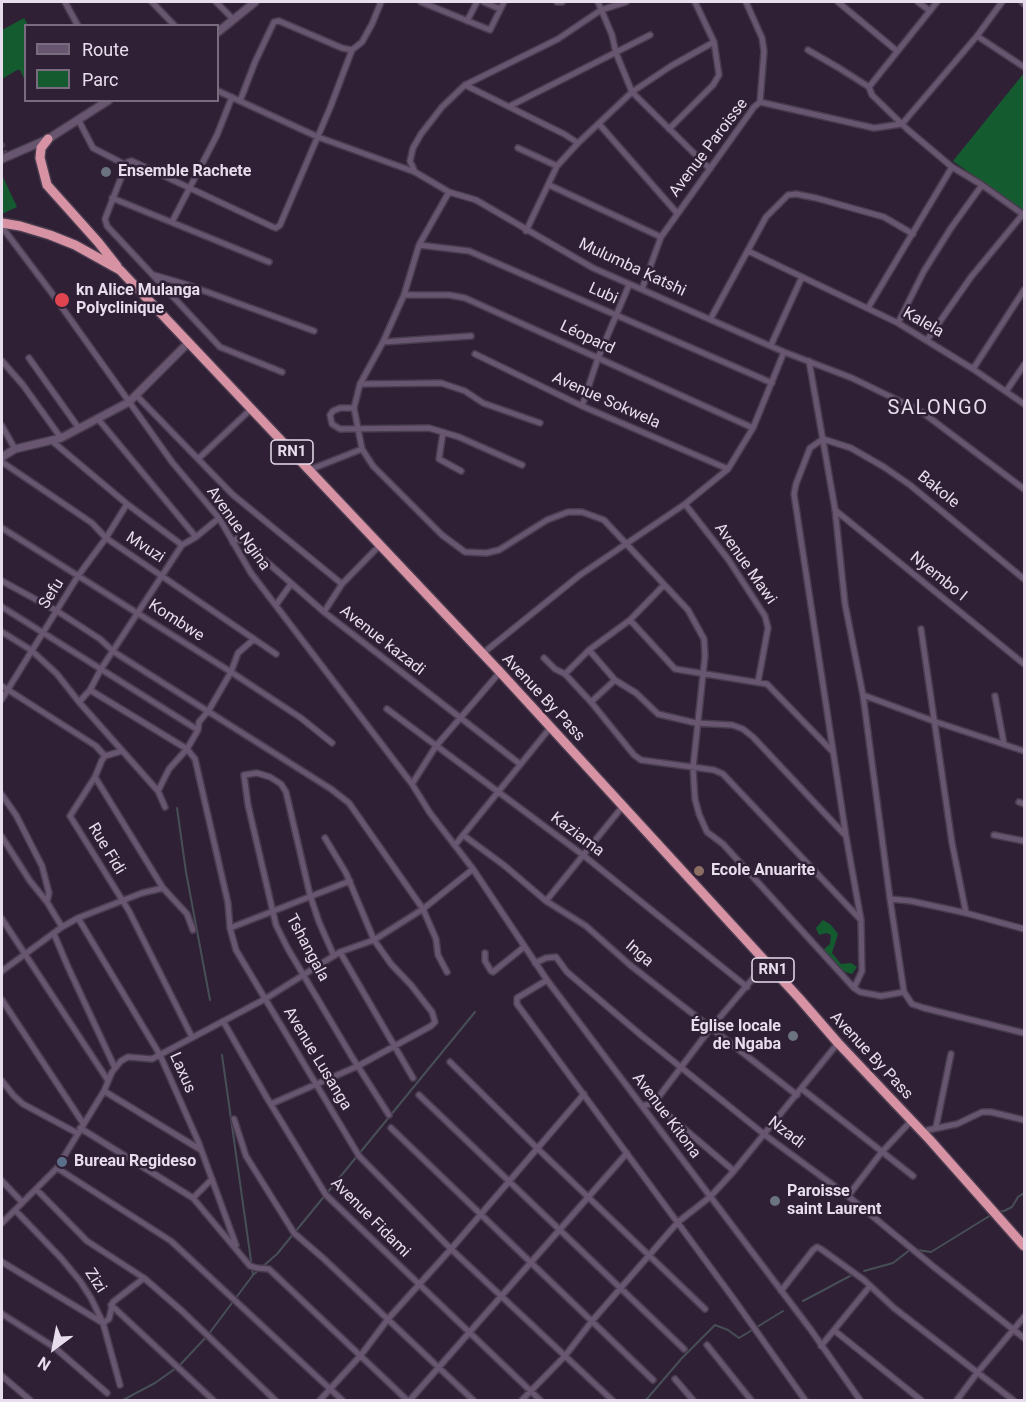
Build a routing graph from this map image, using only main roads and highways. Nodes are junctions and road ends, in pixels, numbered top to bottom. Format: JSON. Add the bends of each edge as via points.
{"nodes":[{"id":1,"x":48,"y":139,"type":"road end"},
{"id":2,"x":2,"y":225,"type":"edge"},
{"id":3,"x":120,"y":270,"type":"junction"},
{"id":4,"x":1024,"y":1246,"type":"edge"}],
"edges":[{"from":1,"to":3,"type":"highway","via":[[40,158],[47,185]]},
{"from":2,"to":3,"type":"highway","name":"Avenue By Pass","number":"RN1","via":[[50,235]]},
{"from":3,"to":4,"type":"highway","name":"Avenue By Pass","number":"RN1","via":[[500,672]]}]}
